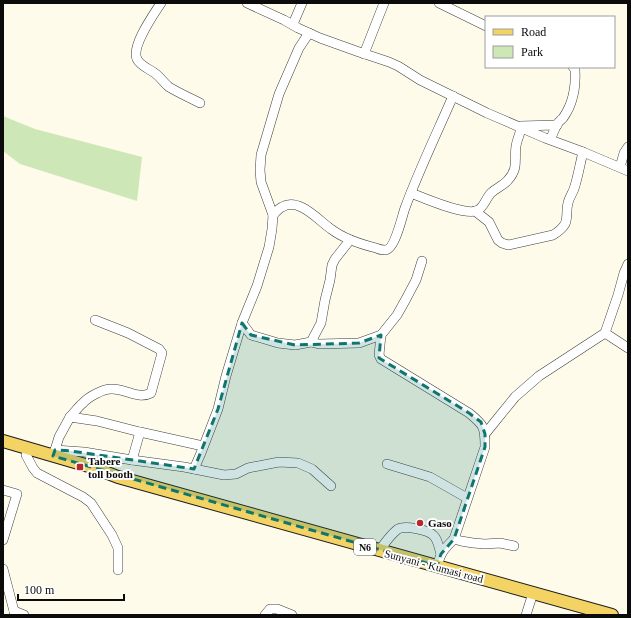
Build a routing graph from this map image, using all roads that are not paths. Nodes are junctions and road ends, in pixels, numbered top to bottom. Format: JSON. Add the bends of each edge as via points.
{"nodes":[{"id":1,"x":161,"y":3,"type":"edge"},
{"id":2,"x":247,"y":3,"type":"edge"},
{"id":3,"x":302,"y":3,"type":"edge"},
{"id":4,"x":384,"y":3,"type":"edge"},
{"id":5,"x":439,"y":3,"type":"edge"},
{"id":6,"x":295,"y":26,"type":"junction"},
{"id":7,"x":485,"y":26,"type":"edge"},
{"id":8,"x":309,"y":33,"type":"junction"},
{"id":9,"x":299,"y":48,"type":"junction"},
{"id":10,"x":364,"y":54,"type":"junction"},
{"id":11,"x":574,"y":68,"type":"edge"},
{"id":12,"x":453,"y":96,"type":"junction"},
{"id":13,"x":200,"y":103,"type":"dead end"},
{"id":14,"x":557,"y":125,"type":"junction"},
{"id":15,"x":519,"y":127,"type":"junction"},
{"id":16,"x":550,"y":140,"type":"junction"},
{"id":17,"x":628,"y":147,"type":"edge"},
{"id":18,"x":583,"y":152,"type":"junction"},
{"id":19,"x":624,"y":169,"type":"edge"},
{"id":20,"x":411,"y":193,"type":"junction"},
{"id":21,"x":475,"y":211,"type":"junction"},
{"id":22,"x":273,"y":215,"type":"junction"},
{"id":23,"x":350,"y":240,"type":"junction"},
{"id":24,"x":422,"y":260,"type":"dead end"},
{"id":25,"x":628,"y":264,"type":"edge"},
{"id":26,"x":96,"y":320,"type":"dead end"},
{"id":27,"x":242,"y":323,"type":"junction"},
{"id":28,"x":604,"y":333,"type":"junction"},
{"id":29,"x":381,"y":335,"type":"junction"},
{"id":30,"x":311,"y":342,"type":"junction"},
{"id":31,"x":628,"y":348,"type":"edge"},
{"id":32,"x":70,"y":417,"type":"junction"},
{"id":33,"x":140,"y":432,"type":"junction"},
{"id":34,"x":485,"y":434,"type":"junction"},
{"id":35,"x":3,"y":442,"type":"edge"},
{"id":36,"x":203,"y":446,"type":"junction"},
{"id":37,"x":3,"y":447,"type":"edge"},
{"id":38,"x":54,"y":453,"type":"junction"},
{"id":39,"x":26,"y":455,"type":"junction"},
{"id":40,"x":132,"y":460,"type":"junction"},
{"id":41,"x":387,"y":464,"type":"dead end"},
{"id":42,"x":194,"y":469,"type":"junction"},
{"id":43,"x":118,"y":477,"type":"junction"},
{"id":44,"x":331,"y":486,"type":"dead end"},
{"id":45,"x":3,"y":490,"type":"edge"},
{"id":46,"x":467,"y":498,"type":"junction"},
{"id":47,"x":454,"y":539,"type":"junction"},
{"id":48,"x":3,"y":540,"type":"edge"},
{"id":49,"x":514,"y":546,"type":"dead end"},
{"id":50,"x":379,"y":551,"type":"junction"},
{"id":51,"x":441,"y":554,"type":"junction"},
{"id":52,"x":437,"y":566,"type":"junction"},
{"id":53,"x":3,"y":569,"type":"edge"},
{"id":54,"x":118,"y":570,"type":"dead end"},
{"id":55,"x":533,"y":593,"type":"junction"},
{"id":56,"x":14,"y":613,"type":"edge"},
{"id":57,"x":24,"y":615,"type":"edge"},
{"id":58,"x":265,"y":615,"type":"edge"},
{"id":59,"x":292,"y":615,"type":"edge"},
{"id":60,"x":526,"y":615,"type":"edge"},
{"id":61,"x":612,"y":615,"type":"edge"}],
"edges":[{"from":1,"to":13,"type":"street","via":[[143,31],[135,54],[140,63],[169,87]]},
{"from":2,"to":6,"type":"street"},
{"from":3,"to":6,"type":"street"},
{"from":4,"to":10,"type":"street"},
{"from":5,"to":7,"type":"street"},
{"from":6,"to":8,"type":"street"},
{"from":6,"to":9,"type":"street"},
{"from":8,"to":9,"type":"street"},
{"from":8,"to":10,"type":"street"},
{"from":9,"to":22,"type":"street","via":[[279,94],[261,155],[261,182]]},
{"from":10,"to":12,"type":"street","via":[[398,66]]},
{"from":11,"to":14,"type":"street","via":[[576,79],[571,101]]},
{"from":12,"to":15,"type":"street"},
{"from":12,"to":20,"type":"street"},
{"from":14,"to":15,"type":"street"},
{"from":14,"to":16,"type":"street"},
{"from":15,"to":16,"type":"street"},
{"from":15,"to":21,"type":"street","via":[[514,171],[509,180],[491,192],[480,209]]},
{"from":16,"to":18,"type":"street"},
{"from":17,"to":19,"type":"street","via":[[624,153]]},
{"from":18,"to":19,"type":"street"},
{"from":18,"to":21,"type":"street","via":[[576,183],[566,209],[566,221],[560,231],[553,235],[508,245],[498,240],[489,222]]},
{"from":20,"to":21,"type":"street","via":[[458,210]]},
{"from":20,"to":23,"type":"street","via":[[388,249]]},
{"from":22,"to":23,"type":"street","via":[[286,205],[300,206]]},
{"from":22,"to":27,"type":"street","via":[[267,252]]},
{"from":23,"to":30,"type":"street","via":[[332,265],[321,323]]},
{"from":24,"to":29,"type":"street","via":[[416,280],[406,299]]},
{"from":25,"to":28,"type":"street"},
{"from":26,"to":32,"type":"street","via":[[128,333],[162,353],[151,393],[142,395],[112,388],[104,390],[84,401]]},
{"from":27,"to":30,"type":"street","via":[[251,335],[278,343],[295,345]]},
{"from":27,"to":36,"type":"street","via":[[218,409]]},
{"from":28,"to":31,"type":"street"},
{"from":28,"to":34,"type":"street","via":[[539,376],[515,397]]},
{"from":29,"to":30,"type":"street","via":[[359,343]]},
{"from":29,"to":34,"type":"street","via":[[380,359],[469,413],[481,422]]},
{"from":32,"to":33,"type":"street"},
{"from":32,"to":38,"type":"street","via":[[59,436]]},
{"from":33,"to":36,"type":"street"},
{"from":33,"to":40,"type":"street"},
{"from":34,"to":46,"type":"street","via":[[484,447]]},
{"from":35,"to":38,"type":"main road","number":"N6"},
{"from":36,"to":42,"type":"street"},
{"from":37,"to":39,"type":"main road","number":"N6"},
{"from":38,"to":40,"type":"street","via":[[84,452]]},
{"from":38,"to":43,"type":"main road","number":"N6"},
{"from":39,"to":43,"type":"main road","number":"N6","via":[[90,474]]},
{"from":39,"to":54,"type":"street","via":[[37,473],[91,503],[118,548]]},
{"from":40,"to":42,"type":"street"},
{"from":41,"to":46,"type":"street","via":[[430,477]]},
{"from":42,"to":44,"type":"street","via":[[236,474],[248,468],[279,462],[298,463],[312,469]]},
{"from":43,"to":50,"type":"main road","name":"Sunyani - Kumasi road","number":"N6"},
{"from":45,"to":48,"type":"street","via":[[17,494]]},
{"from":46,"to":47,"type":"street"},
{"from":47,"to":49,"type":"street"},
{"from":47,"to":51,"type":"street"},
{"from":50,"to":51,"type":"street","via":[[396,530],[402,527],[431,532],[436,537]]},
{"from":50,"to":52,"type":"main road","name":"Sunyani - Kumasi road","number":"N6"},
{"from":51,"to":52,"type":"street"},
{"from":52,"to":55,"type":"main road","name":"Sunyani - Kumasi road","number":"N6"},
{"from":53,"to":56,"type":"street"},
{"from":55,"to":60,"type":"street"},
{"from":55,"to":61,"type":"main road","name":"Sunyani - Kumasi road","number":"N6"},
{"from":56,"to":57,"type":"street"},
{"from":58,"to":59,"type":"street","via":[[270,610],[277,609]]}]}
